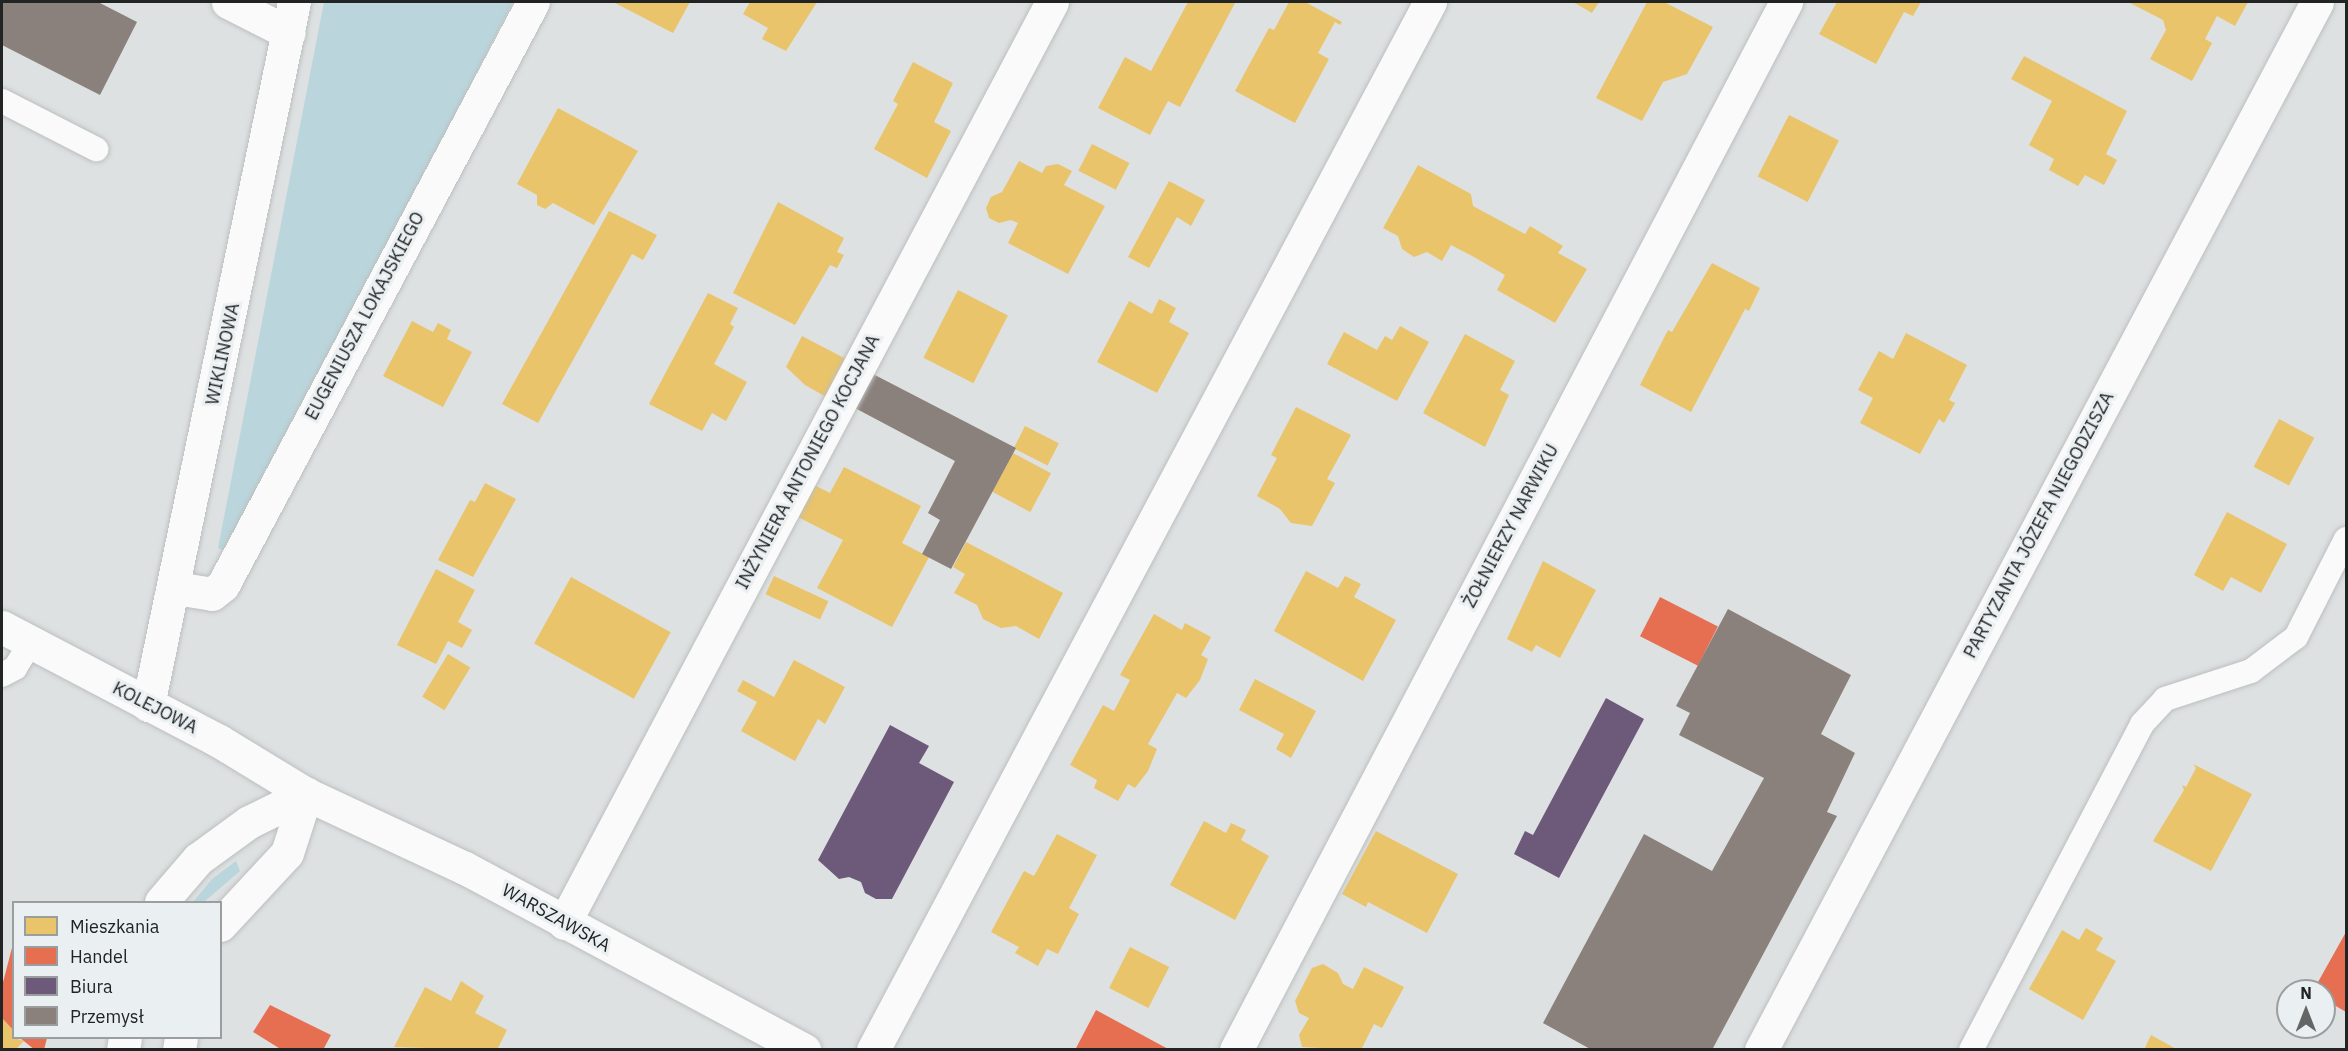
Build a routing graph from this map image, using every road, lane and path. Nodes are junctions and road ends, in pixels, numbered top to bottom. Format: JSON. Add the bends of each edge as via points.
{"nodes":[{"id":1,"x":228,"y":2,"type":"edge"},
{"id":2,"x":532,"y":2,"type":"edge"},
{"id":3,"x":1052,"y":2,"type":"edge"},
{"id":4,"x":1430,"y":2,"type":"edge"},
{"id":5,"x":1786,"y":2,"type":"edge"},
{"id":6,"x":2317,"y":2,"type":"edge"},
{"id":7,"x":291,"y":17,"type":"edge"},
{"id":8,"x":2,"y":102,"type":"edge"},
{"id":9,"x":96,"y":149,"type":"dead end"},
{"id":10,"x":2346,"y":539,"type":"edge"},
{"id":11,"x":175,"y":588,"type":"junction"},
{"id":12,"x":2,"y":627,"type":"edge"},
{"id":13,"x":31,"y":642,"type":"junction"},
{"id":14,"x":2,"y":675,"type":"edge"},
{"id":15,"x":148,"y":705,"type":"junction"},
{"id":16,"x":306,"y":794,"type":"junction"},
{"id":17,"x":163,"y":901,"type":"edge"},
{"id":18,"x":222,"y":923,"type":"edge"},
{"id":19,"x":564,"y":923,"type":"junction"},
{"id":20,"x":804,"y":1050,"type":"edge"},
{"id":21,"x":873,"y":1050,"type":"edge"},
{"id":22,"x":1236,"y":1050,"type":"edge"},
{"id":23,"x":1761,"y":1050,"type":"edge"},
{"id":24,"x":1971,"y":1050,"type":"edge"}],
"edges":[{"from":1,"to":7,"type":"street"},
{"from":2,"to":11,"type":"street","name":"EUGENIUSZA LOKAJSKIEGO","via":[[223,585],[212,594]]},
{"from":3,"to":19,"type":"street","name":"INŻYNIERA ANTONIEGO KOCJANA"},
{"from":4,"to":21,"type":"street"},
{"from":5,"to":22,"type":"street","name":"ŻOŁNIERZY NARWIKU"},
{"from":6,"to":23,"type":"street","name":"PARTYZANTA JÓZEFA NIEGODZISZA"},
{"from":7,"to":11,"type":"street","name":"WIKLINOWA"},
{"from":8,"to":9,"type":"lane"},
{"from":10,"to":24,"type":"lane","via":[[2296,637],[2251,671],[2165,699],[2142,724]]},
{"from":11,"to":15,"type":"street","name":"WIKLINOWA"},
{"from":12,"to":13,"type":"street","name":"KOLEJOWA"},
{"from":13,"to":14,"type":"lane","via":[[15,668]]},
{"from":13,"to":15,"type":"street","name":"KOLEJOWA"},
{"from":15,"to":16,"type":"street","name":"KOLEJOWA","via":[[219,741]]},
{"from":16,"to":17,"type":"street","via":[[249,822],[198,859]]},
{"from":16,"to":18,"type":"street","via":[[286,853]]},
{"from":16,"to":19,"type":"street","name":"WARSZAWSKA","via":[[465,868]]},
{"from":19,"to":20,"type":"street","name":"WARSZAWSKA"}]}
